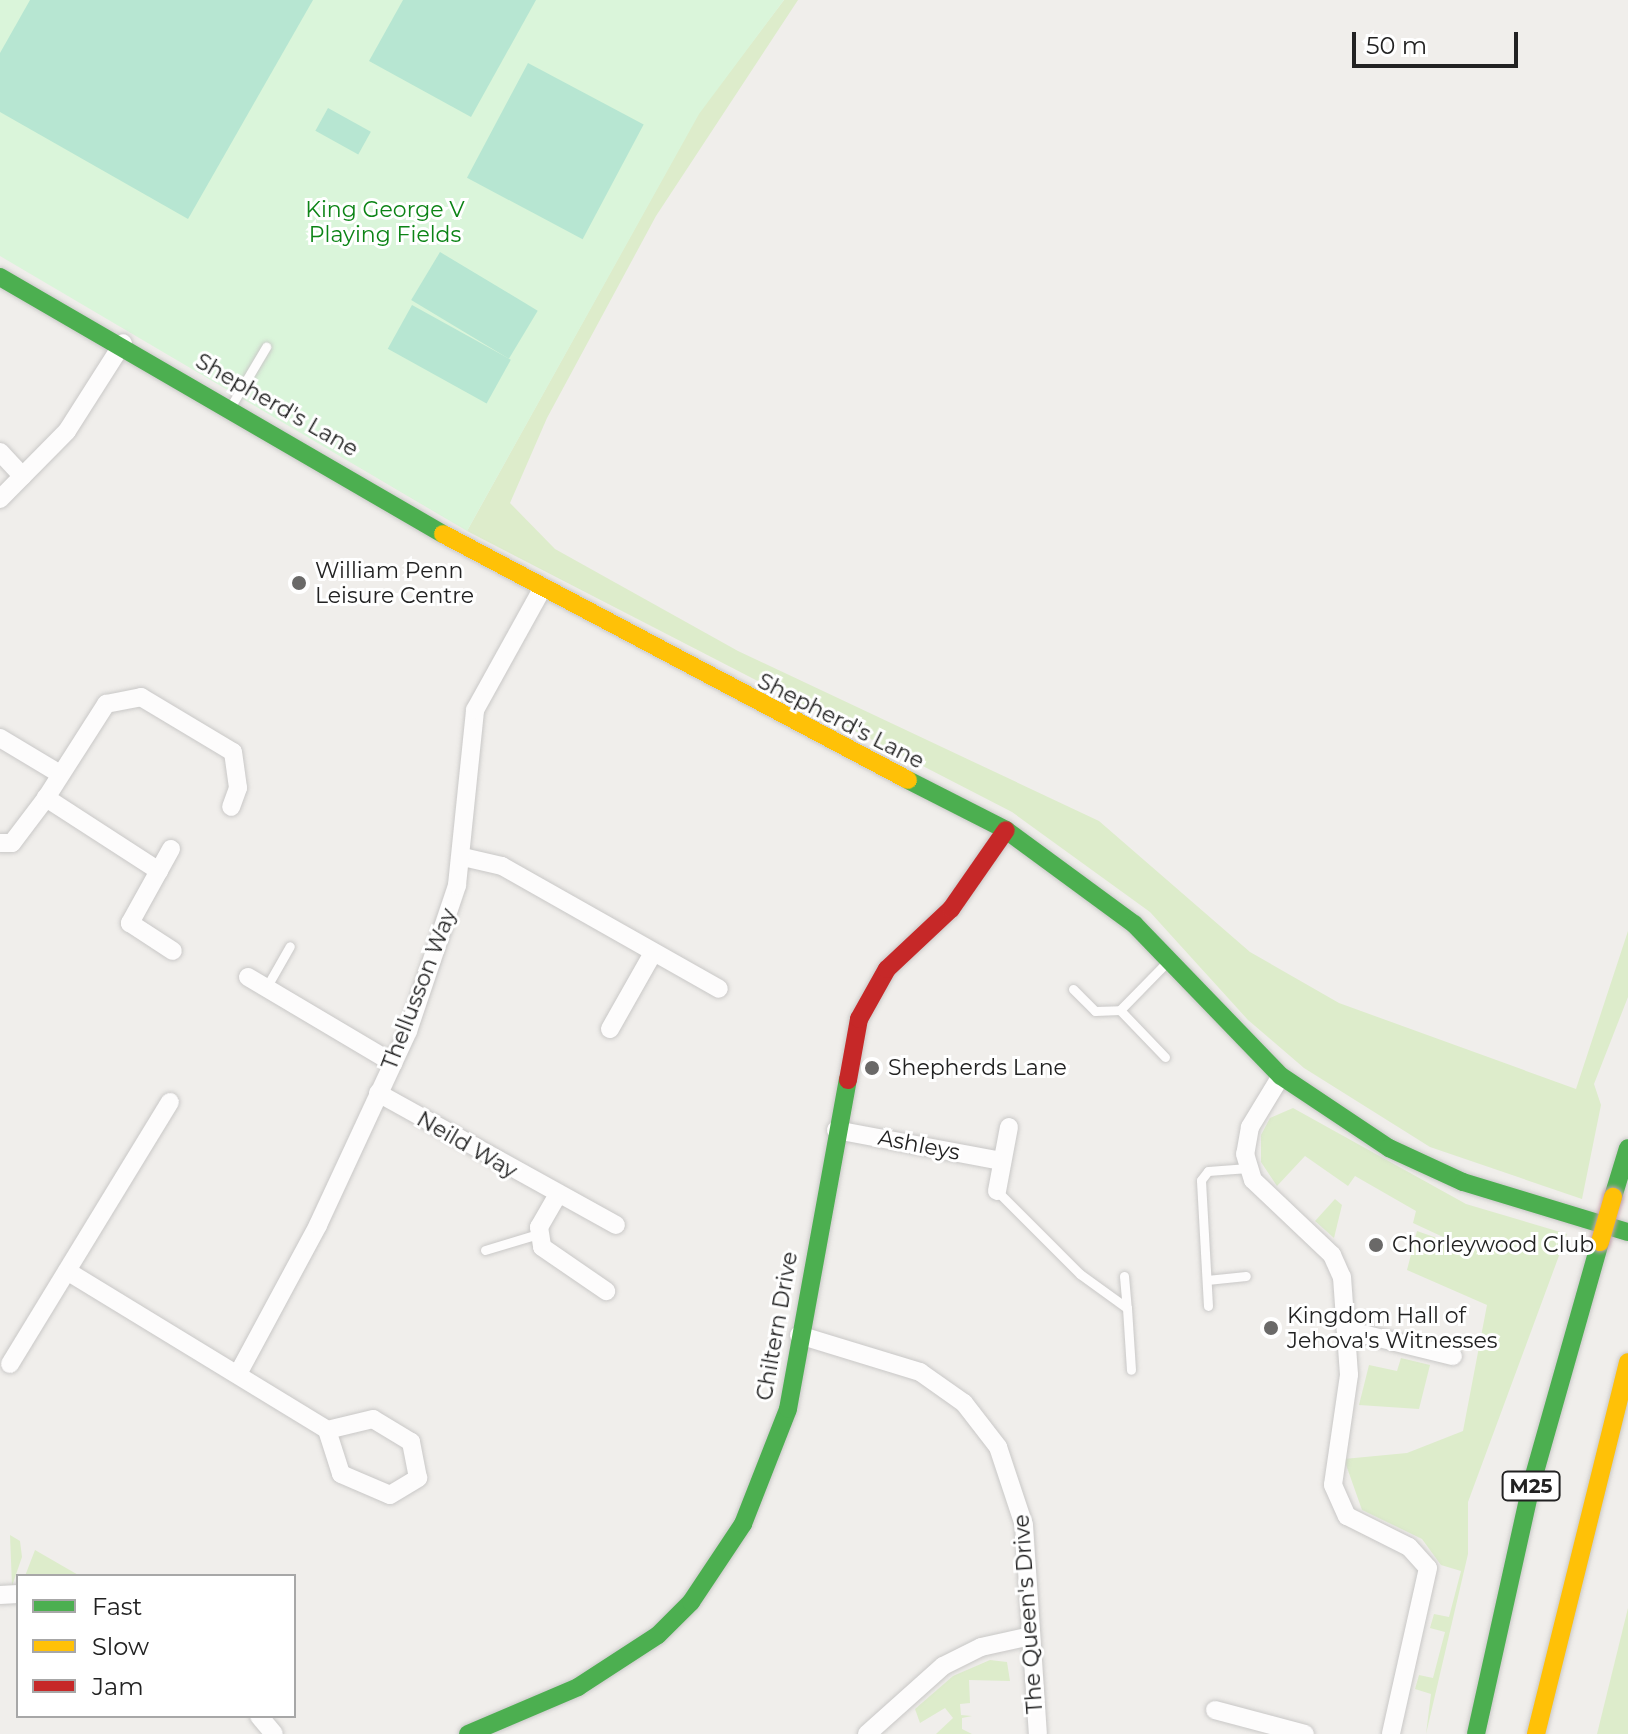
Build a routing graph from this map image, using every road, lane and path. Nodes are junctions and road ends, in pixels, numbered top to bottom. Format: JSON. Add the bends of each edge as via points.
{"nodes":[{"id":1,"x":0,"y":277,"type":"edge"},
{"id":2,"x":123,"y":343,"type":"junction"},
{"id":3,"x":266,"y":347,"type":"dead end"},
{"id":4,"x":231,"y":406,"type":"junction"},
{"id":5,"x":0,"y":452,"type":"edge"},
{"id":6,"x":22,"y":476,"type":"junction"},
{"id":7,"x":0,"y":499,"type":"edge"},
{"id":8,"x":541,"y":591,"type":"junction"},
{"id":9,"x":0,"y":738,"type":"edge"},
{"id":10,"x":60,"y":774,"type":"junction"},
{"id":11,"x":46,"y":798,"type":"junction"},
{"id":12,"x":231,"y":807,"type":"dead end"},
{"id":13,"x":1006,"y":830,"type":"junction"},
{"id":14,"x":0,"y":843,"type":"edge"},
{"id":15,"x":171,"y":849,"type":"dead end"},
{"id":16,"x":463,"y":857,"type":"junction"},
{"id":17,"x":159,"y":871,"type":"junction"},
{"id":18,"x":290,"y":946,"type":"dead end"},
{"id":19,"x":173,"y":951,"type":"dead end"},
{"id":20,"x":653,"y":953,"type":"junction"},
{"id":21,"x":1168,"y":961,"type":"junction"},
{"id":22,"x":248,"y":977,"type":"dead end"},
{"id":23,"x":266,"y":988,"type":"junction"},
{"id":24,"x":719,"y":989,"type":"dead end"},
{"id":25,"x":1073,"y":989,"type":"dead end"},
{"id":26,"x":1120,"y":1010,"type":"junction"},
{"id":27,"x":610,"y":1029,"type":"dead end"},
{"id":28,"x":1165,"y":1057,"type":"dead end"},
{"id":29,"x":393,"y":1063,"type":"junction"},
{"id":30,"x":1281,"y":1076,"type":"junction"},
{"id":31,"x":378,"y":1093,"type":"junction"},
{"id":32,"x":170,"y":1102,"type":"dead end"},
{"id":33,"x":1009,"y":1127,"type":"dead end"},
{"id":34,"x":836,"y":1130,"type":"junction"},
{"id":35,"x":1628,"y":1148,"type":"edge"},
{"id":36,"x":1002,"y":1161,"type":"junction"},
{"id":37,"x":1248,"y":1168,"type":"junction"},
{"id":38,"x":997,"y":1191,"type":"joint"},
{"id":39,"x":557,"y":1196,"type":"junction"},
{"id":40,"x":616,"y":1225,"type":"dead end"},
{"id":41,"x":1628,"y":1232,"type":"edge"},
{"id":42,"x":538,"y":1234,"type":"junction"},
{"id":43,"x":485,"y":1250,"type":"dead end"},
{"id":44,"x":67,"y":1271,"type":"junction"},
{"id":45,"x":1124,"y":1276,"type":"dead end"},
{"id":46,"x":1246,"y":1276,"type":"dead end"},
{"id":47,"x":1207,"y":1280,"type":"junction"},
{"id":48,"x":606,"y":1291,"type":"dead end"},
{"id":49,"x":1208,"y":1306,"type":"dead end"},
{"id":50,"x":1127,"y":1308,"type":"junction"},
{"id":51,"x":1346,"y":1330,"type":"junction"},
{"id":52,"x":799,"y":1335,"type":"junction"},
{"id":53,"x":1453,"y":1356,"type":"dead end"},
{"id":54,"x":1628,"y":1362,"type":"edge"},
{"id":55,"x":10,"y":1364,"type":"dead end"},
{"id":56,"x":1131,"y":1370,"type":"dead end"},
{"id":57,"x":239,"y":1372,"type":"junction"},
{"id":58,"x":327,"y":1430,"type":"junction"},
{"id":59,"x":1031,"y":1636,"type":"junction"},
{"id":60,"x":1215,"y":1710,"type":"dead end"},
{"id":61,"x":261,"y":1718,"type":"edge"},
{"id":62,"x":274,"y":1734,"type":"edge"},
{"id":63,"x":468,"y":1734,"type":"edge"},
{"id":64,"x":867,"y":1734,"type":"edge"},
{"id":65,"x":1038,"y":1734,"type":"edge"},
{"id":66,"x":1305,"y":1734,"type":"edge"},
{"id":67,"x":1391,"y":1734,"type":"edge"},
{"id":68,"x":1476,"y":1734,"type":"edge"},
{"id":69,"x":1536,"y":1734,"type":"edge"}],
"edges":[{"from":1,"to":2,"type":"main road","name":"Shepherd's Lane"},
{"from":2,"to":4,"type":"main road","name":"Shepherd's Lane"},
{"from":2,"to":6,"type":"street","via":[[67,431]]},
{"from":3,"to":4,"type":"lane"},
{"from":4,"to":8,"type":"main road","name":"Shepherd's Lane"},
{"from":5,"to":6,"type":"street"},
{"from":6,"to":7,"type":"street"},
{"from":8,"to":13,"type":"main road","name":"Shepherd's Lane"},
{"from":8,"to":16,"type":"street","name":"Thellusson Way","via":[[475,710]]},
{"from":9,"to":10,"type":"street"},
{"from":10,"to":11,"type":"street"},
{"from":10,"to":12,"type":"street","via":[[106,704],[132,695],[233,752],[238,788]]},
{"from":11,"to":14,"type":"street","via":[[12,843]]},
{"from":11,"to":17,"type":"street"},
{"from":13,"to":21,"type":"main road","name":"Shepherd's Lane","via":[[1075,876]]},
{"from":13,"to":34,"type":"main road","name":"Chiltern Drive","via":[[951,909],[910,943],[873,990],[851,1049]]},
{"from":15,"to":17,"type":"street"},
{"from":16,"to":20,"type":"street","via":[[502,866]]},
{"from":16,"to":29,"type":"street","name":"Thellusson Way","via":[[447,923]]},
{"from":17,"to":19,"type":"street","via":[[130,923]]},
{"from":18,"to":23,"type":"lane"},
{"from":20,"to":24,"type":"street"},
{"from":20,"to":27,"type":"street"},
{"from":21,"to":26,"type":"lane"},
{"from":21,"to":30,"type":"main road","name":"Shepherd's Lane"},
{"from":22,"to":23,"type":"street"},
{"from":23,"to":29,"type":"street"},
{"from":25,"to":26,"type":"lane","via":[[1095,1011]]},
{"from":26,"to":28,"type":"lane"},
{"from":29,"to":31,"type":"street","name":"Thellusson Way"},
{"from":30,"to":37,"type":"street","via":[[1247,1134]]},
{"from":30,"to":41,"type":"main road","name":"Shepherd's Lane","via":[[1389,1148],[1463,1182]]},
{"from":31,"to":39,"type":"street","name":"Neild Way"},
{"from":31,"to":57,"type":"street","name":"Thellusson Way"},
{"from":32,"to":44,"type":"street"},
{"from":33,"to":36,"type":"street"},
{"from":34,"to":36,"type":"street","name":"Ashleys"},
{"from":34,"to":52,"type":"main road","name":"Chiltern Drive"},
{"from":35,"to":68,"type":"main road","number":"M25","bridge":true,"via":[[1531,1486]]},
{"from":36,"to":38,"type":"street"},
{"from":37,"to":47,"type":"lane","via":[[1208,1171],[1201,1180]]},
{"from":37,"to":51,"type":"street","via":[[1338,1264]]},
{"from":38,"to":50,"type":"lane","via":[[1080,1274]]},
{"from":39,"to":40,"type":"street","name":"Neild Way"},
{"from":39,"to":42,"type":"street"},
{"from":42,"to":43,"type":"lane"},
{"from":42,"to":48,"type":"street","via":[[547,1254]]},
{"from":44,"to":55,"type":"street"},
{"from":44,"to":57,"type":"street"},
{"from":45,"to":50,"type":"lane"},
{"from":46,"to":47,"type":"lane"},
{"from":47,"to":49,"type":"lane"},
{"from":50,"to":56,"type":"lane"},
{"from":51,"to":53,"type":"street"},
{"from":51,"to":67,"type":"street","via":[[1348,1386],[1331,1471],[1340,1505],[1356,1524],[1417,1553],[1428,1568]]},
{"from":52,"to":59,"type":"street","name":"The Queen's Drive","via":[[920,1372],[982,1425],[1019,1500]]},
{"from":52,"to":63,"type":"main road","name":"Chiltern Drive","via":[[778,1448],[743,1524],[691,1602],[658,1635],[578,1687]]},
{"from":54,"to":69,"type":"main road","number":"M25"},
{"from":57,"to":58,"type":"street","via":[[267,1398]]},
{"from":58,"to":58,"type":"street","via":[[341,1474],[390,1495],[418,1478],[411,1442],[373,1419]]},
{"from":59,"to":64,"type":"street","via":[[981,1647],[943,1666]]},
{"from":59,"to":65,"type":"street","name":"The Queen's Drive"},
{"from":60,"to":66,"type":"street"},
{"from":61,"to":62,"type":"street"}]}
